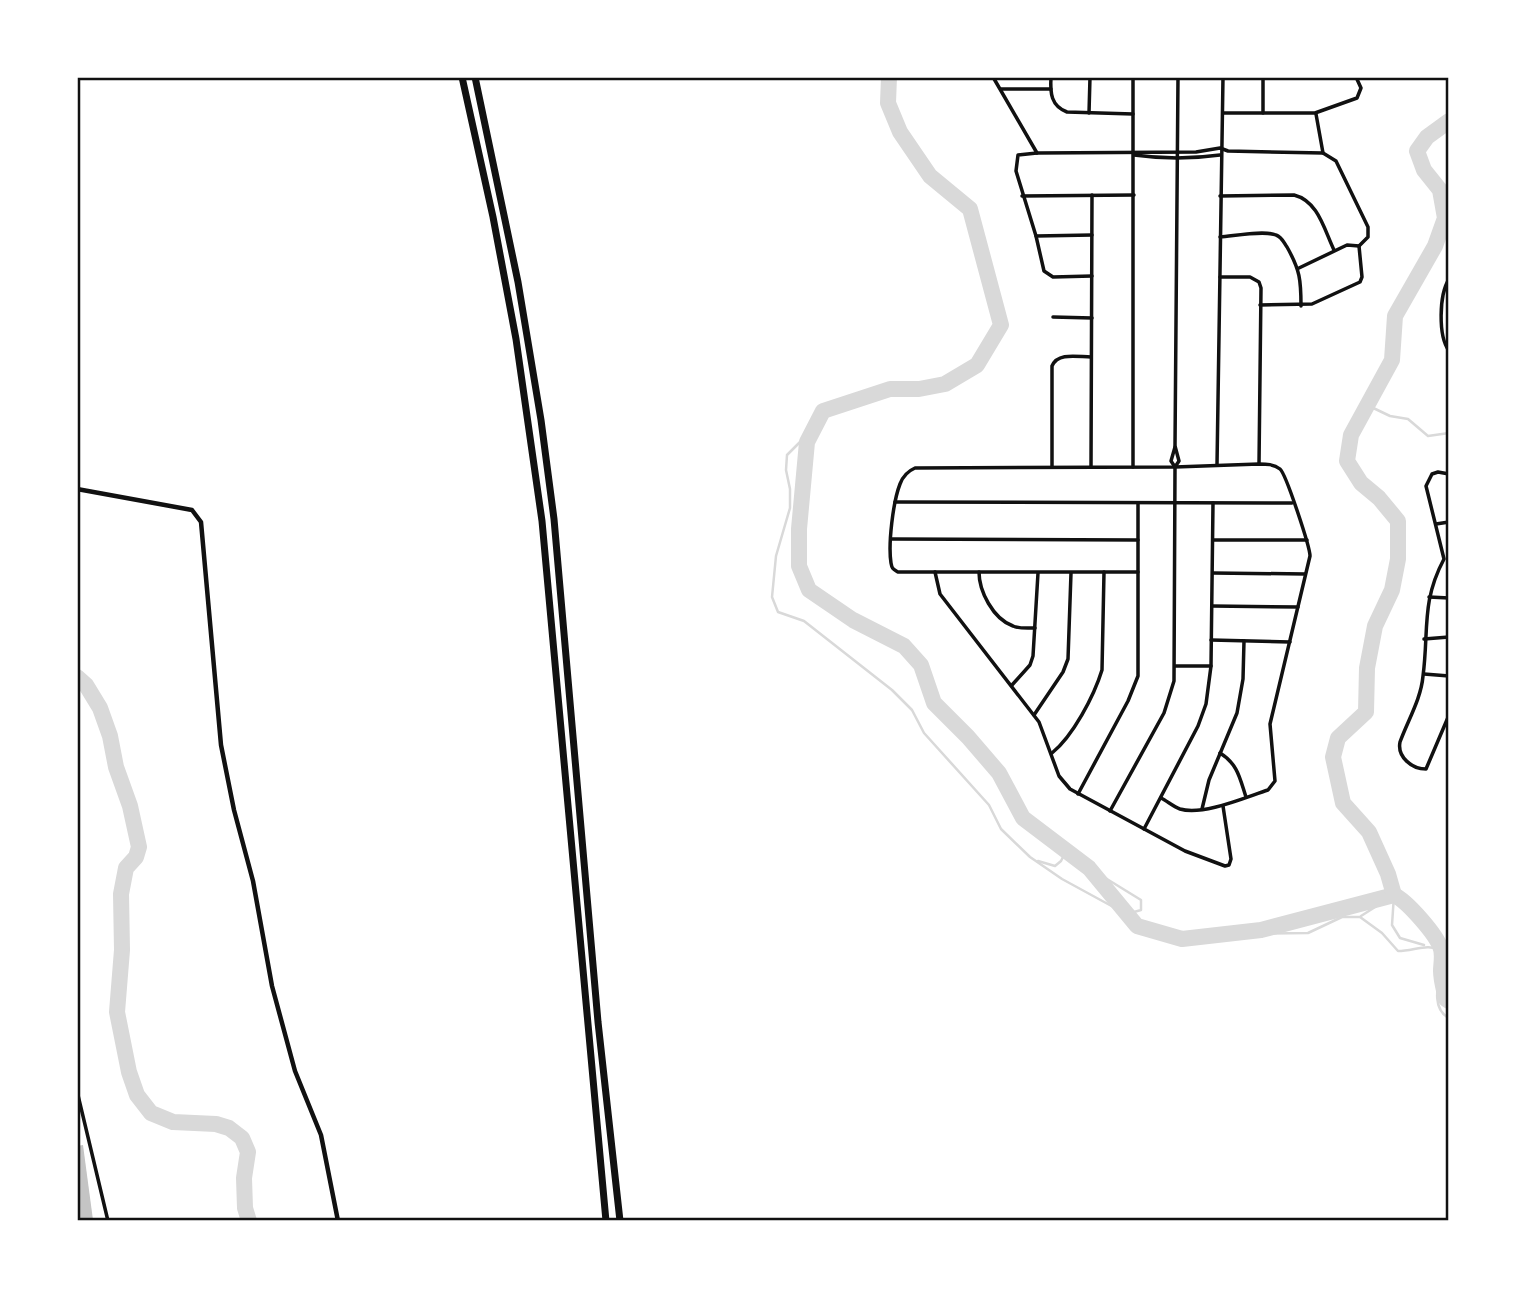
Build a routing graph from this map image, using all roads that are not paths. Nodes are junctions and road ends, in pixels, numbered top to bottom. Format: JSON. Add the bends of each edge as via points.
{"nodes":[{"id":1,"x":462,"y":77,"type":"edge"},
{"id":2,"x":475,"y":77,"type":"edge"},
{"id":3,"x":993,"y":77,"type":"edge"},
{"id":4,"x":1051,"y":77,"type":"edge"},
{"id":5,"x":1090,"y":77,"type":"edge"},
{"id":6,"x":1133,"y":77,"type":"edge"},
{"id":7,"x":1178,"y":77,"type":"edge"},
{"id":8,"x":1223,"y":77,"type":"edge"},
{"id":9,"x":1263,"y":77,"type":"edge"},
{"id":10,"x":1356,"y":77,"type":"edge"},
{"id":11,"x":1001,"y":89,"type":"junction"},
{"id":12,"x":1051,"y":89,"type":"junction"},
{"id":13,"x":1089,"y":113,"type":"junction"},
{"id":14,"x":1223,"y":113,"type":"junction"},
{"id":15,"x":1263,"y":113,"type":"junction"},
{"id":16,"x":1315,"y":113,"type":"junction"},
{"id":17,"x":1133,"y":114,"type":"junction"},
{"id":18,"x":1220,"y":148,"type":"junction"},
{"id":19,"x":1228,"y":151,"type":"junction"},
{"id":20,"x":1178,"y":152,"type":"junction"},
{"id":21,"x":1037,"y":153,"type":"junction"},
{"id":22,"x":1134,"y":153,"type":"junction"},
{"id":23,"x":1323,"y":153,"type":"junction"},
{"id":24,"x":1220,"y":155,"type":"junction"},
{"id":25,"x":1178,"y":158,"type":"junction"},
{"id":26,"x":1133,"y":194,"type":"junction"},
{"id":27,"x":1092,"y":195,"type":"junction"},
{"id":28,"x":1022,"y":196,"type":"junction"},
{"id":29,"x":1220,"y":196,"type":"junction"},
{"id":30,"x":1092,"y":235,"type":"junction"},
{"id":31,"x":1036,"y":236,"type":"junction"},
{"id":32,"x":1220,"y":237,"type":"junction"},
{"id":33,"x":1359,"y":246,"type":"junction"},
{"id":34,"x":1334,"y":250,"type":"junction"},
{"id":35,"x":1299,"y":268,"type":"junction"},
{"id":36,"x":1092,"y":276,"type":"junction"},
{"id":37,"x":1220,"y":277,"type":"junction"},
{"id":38,"x":1449,"y":280,"type":"edge"},
{"id":39,"x":1260,"y":306,"type":"junction"},
{"id":40,"x":1301,"y":306,"type":"junction"},
{"id":41,"x":1053,"y":317,"type":"dead end"},
{"id":42,"x":1092,"y":318,"type":"junction"},
{"id":43,"x":1449,"y":351,"type":"edge"},
{"id":44,"x":1091,"y":357,"type":"junction"},
{"id":45,"x":1259,"y":464,"type":"junction"},
{"id":46,"x":1217,"y":465,"type":"junction"},
{"id":47,"x":1052,"y":467,"type":"junction"},
{"id":48,"x":1091,"y":467,"type":"junction"},
{"id":49,"x":1133,"y":467,"type":"junction"},
{"id":50,"x":1175,"y":467,"type":"junction"},
{"id":51,"x":1449,"y":474,"type":"edge"},
{"id":52,"x":77,"y":489,"type":"edge"},
{"id":53,"x":895,"y":502,"type":"junction"},
{"id":54,"x":1138,"y":503,"type":"junction"},
{"id":55,"x":1175,"y":503,"type":"junction"},
{"id":56,"x":1213,"y":503,"type":"junction"},
{"id":57,"x":1292,"y":503,"type":"junction"},
{"id":58,"x":1449,"y":522,"type":"edge"},
{"id":59,"x":1436,"y":524,"type":"junction"},
{"id":60,"x":892,"y":539,"type":"junction"},
{"id":61,"x":1138,"y":540,"type":"junction"},
{"id":62,"x":1213,"y":540,"type":"junction"},
{"id":63,"x":1307,"y":540,"type":"junction"},
{"id":64,"x":1446,"y":559,"type":"edge"},
{"id":65,"x":935,"y":572,"type":"junction"},
{"id":66,"x":979,"y":572,"type":"junction"},
{"id":67,"x":1038,"y":572,"type":"junction"},
{"id":68,"x":1071,"y":572,"type":"junction"},
{"id":69,"x":1104,"y":572,"type":"junction"},
{"id":70,"x":1138,"y":572,"type":"junction"},
{"id":71,"x":1212,"y":573,"type":"junction"},
{"id":72,"x":1305,"y":574,"type":"junction"},
{"id":73,"x":1429,"y":597,"type":"junction"},
{"id":74,"x":1449,"y":598,"type":"edge"},
{"id":75,"x":1212,"y":606,"type":"junction"},
{"id":76,"x":1298,"y":607,"type":"junction"},
{"id":77,"x":1035,"y":628,"type":"junction"},
{"id":78,"x":1449,"y":637,"type":"edge"},
{"id":79,"x":1424,"y":639,"type":"junction"},
{"id":80,"x":1211,"y":640,"type":"junction"},
{"id":81,"x":1244,"y":641,"type":"junction"},
{"id":82,"x":1290,"y":642,"type":"junction"},
{"id":83,"x":1175,"y":666,"type":"junction"},
{"id":84,"x":1211,"y":666,"type":"junction"},
{"id":85,"x":1424,"y":674,"type":"junction"},
{"id":86,"x":1449,"y":676,"type":"edge"},
{"id":87,"x":1012,"y":685,"type":"junction"},
{"id":88,"x":1034,"y":715,"type":"junction"},
{"id":89,"x":1449,"y":715,"type":"edge"},
{"id":90,"x":1219,"y":752,"type":"junction"},
{"id":91,"x":1052,"y":753,"type":"junction"},
{"id":92,"x":1078,"y":794,"type":"junction"},
{"id":93,"x":1246,"y":797,"type":"junction"},
{"id":94,"x":1161,"y":798,"type":"junction"},
{"id":95,"x":1223,"y":806,"type":"junction"},
{"id":96,"x":1202,"y":808,"type":"junction"},
{"id":97,"x":1110,"y":811,"type":"junction"},
{"id":98,"x":1144,"y":829,"type":"junction"},
{"id":99,"x":77,"y":1091,"type":"edge"},
{"id":100,"x":108,"y":1221,"type":"edge"},
{"id":101,"x":338,"y":1221,"type":"edge"},
{"id":102,"x":606,"y":1221,"type":"edge"},
{"id":103,"x":620,"y":1221,"type":"edge"}],
"edges":[{"from":1,"to":102,"type":"highway","via":[[505,280],[542,520]]},
{"from":2,"to":103,"type":"highway","via":[[518,282],[553,507]]},
{"from":3,"to":11,"type":"street"},
{"from":4,"to":12,"type":"street"},
{"from":5,"to":13,"type":"street"},
{"from":6,"to":17,"type":"street"},
{"from":7,"to":20,"type":"street"},
{"from":8,"to":14,"type":"street"},
{"from":9,"to":15,"type":"street"},
{"from":10,"to":16,"type":"street","via":[[1361,88],[1357,98]]},
{"from":11,"to":12,"type":"street"},
{"from":11,"to":21,"type":"street"},
{"from":12,"to":13,"type":"street","via":[[1060,109]]},
{"from":13,"to":17,"type":"street"},
{"from":14,"to":15,"type":"street"},
{"from":14,"to":18,"type":"street"},
{"from":15,"to":16,"type":"street"},
{"from":16,"to":23,"type":"street"},
{"from":17,"to":22,"type":"street"},
{"from":18,"to":19,"type":"street"},
{"from":18,"to":20,"type":"street"},
{"from":18,"to":24,"type":"street"},
{"from":19,"to":23,"type":"street"},
{"from":19,"to":24,"type":"street"},
{"from":20,"to":22,"type":"street"},
{"from":20,"to":25,"type":"street"},
{"from":21,"to":22,"type":"street"},
{"from":21,"to":28,"type":"street","via":[[1018,155],[1016,171]]},
{"from":22,"to":25,"type":"street"},
{"from":22,"to":26,"type":"street"},
{"from":23,"to":33,"type":"street","via":[[1336,161],[1368,227],[1368,237]]},
{"from":24,"to":25,"type":"street"},
{"from":24,"to":29,"type":"street"},
{"from":25,"to":50,"type":"street","via":[[1175,446],[1179,461]]},
{"from":26,"to":27,"type":"street"},
{"from":26,"to":49,"type":"street"},
{"from":27,"to":28,"type":"street"},
{"from":27,"to":30,"type":"street"},
{"from":28,"to":31,"type":"street"},
{"from":29,"to":32,"type":"street"},
{"from":29,"to":34,"type":"street","via":[[1302,197],[1313,206]]},
{"from":30,"to":31,"type":"street"},
{"from":30,"to":36,"type":"street"},
{"from":31,"to":36,"type":"street","via":[[1048,275]]},
{"from":32,"to":35,"type":"street","via":[[1277,235]]},
{"from":32,"to":37,"type":"street"},
{"from":33,"to":34,"type":"street","via":[[1347,244]]},
{"from":33,"to":40,"type":"street","via":[[1360,282]]},
{"from":34,"to":35,"type":"street"},
{"from":35,"to":40,"type":"street"},
{"from":36,"to":42,"type":"street"},
{"from":37,"to":39,"type":"street","via":[[1255,278],[1261,288]]},
{"from":37,"to":46,"type":"street"},
{"from":38,"to":43,"type":"street","via":[[1441,299],[1444,343]]},
{"from":39,"to":40,"type":"street"},
{"from":39,"to":45,"type":"street"},
{"from":41,"to":42,"type":"street"},
{"from":42,"to":44,"type":"street"},
{"from":44,"to":47,"type":"street","via":[[1060,357],[1052,366]]},
{"from":44,"to":48,"type":"street"},
{"from":45,"to":46,"type":"street"},
{"from":45,"to":57,"type":"street","via":[[1283,472]]},
{"from":46,"to":50,"type":"street"},
{"from":47,"to":48,"type":"street"},
{"from":47,"to":53,"type":"street","via":[[915,468],[904,476]]},
{"from":48,"to":49,"type":"street"},
{"from":49,"to":50,"type":"street"},
{"from":50,"to":55,"type":"street"},
{"from":51,"to":59,"type":"street","via":[[1438,472],[1427,480]]},
{"from":52,"to":101,"type":"street","via":[[192,510],[201,522],[221,745],[272,986],[295,1071],[321,1135]]},
{"from":53,"to":54,"type":"street"},
{"from":53,"to":60,"type":"street"},
{"from":54,"to":55,"type":"street"},
{"from":54,"to":61,"type":"street"},
{"from":55,"to":56,"type":"street"},
{"from":55,"to":83,"type":"street"},
{"from":56,"to":57,"type":"street"},
{"from":56,"to":62,"type":"street"},
{"from":57,"to":63,"type":"street"},
{"from":58,"to":59,"type":"street"},
{"from":59,"to":64,"type":"street"},
{"from":60,"to":61,"type":"street"},
{"from":60,"to":65,"type":"street","via":[[893,569]]},
{"from":61,"to":70,"type":"street"},
{"from":62,"to":63,"type":"street"},
{"from":62,"to":71,"type":"street"},
{"from":63,"to":72,"type":"street","via":[[1310,555]]},
{"from":64,"to":73,"type":"street"},
{"from":65,"to":66,"type":"street"},
{"from":65,"to":87,"type":"street","via":[[940,594]]},
{"from":66,"to":67,"type":"street"},
{"from":66,"to":77,"type":"street","via":[[983,595],[1007,624]]},
{"from":67,"to":68,"type":"street"},
{"from":67,"to":77,"type":"street"},
{"from":68,"to":69,"type":"street"},
{"from":68,"to":88,"type":"street","via":[[1068,659]]},
{"from":69,"to":70,"type":"street"},
{"from":69,"to":91,"type":"street","via":[[1102,670],[1072,730]]},
{"from":70,"to":92,"type":"street","via":[[1138,676]]},
{"from":71,"to":72,"type":"street"},
{"from":71,"to":75,"type":"street"},
{"from":72,"to":76,"type":"street"},
{"from":73,"to":74,"type":"street"},
{"from":73,"to":79,"type":"street"},
{"from":75,"to":76,"type":"street"},
{"from":75,"to":80,"type":"street"},
{"from":76,"to":82,"type":"street"},
{"from":77,"to":87,"type":"street","via":[[1030,665]]},
{"from":78,"to":79,"type":"street"},
{"from":79,"to":85,"type":"street"},
{"from":80,"to":81,"type":"street"},
{"from":80,"to":84,"type":"street"},
{"from":81,"to":82,"type":"street"},
{"from":81,"to":90,"type":"street","via":[[1237,713]]},
{"from":82,"to":93,"type":"street","via":[[1270,724],[1275,781],[1269,790]]},
{"from":83,"to":84,"type":"street"},
{"from":83,"to":97,"type":"street","via":[[1164,713]]},
{"from":84,"to":94,"type":"street","via":[[1198,726]]},
{"from":85,"to":86,"type":"street"},
{"from":85,"to":89,"type":"street","via":[[1399,748],[1402,757],[1426,769]]},
{"from":87,"to":88,"type":"street"},
{"from":88,"to":91,"type":"street"},
{"from":90,"to":93,"type":"street","via":[[1237,769]]},
{"from":90,"to":96,"type":"street"},
{"from":91,"to":92,"type":"street","via":[[1063,783]]},
{"from":92,"to":97,"type":"street"},
{"from":93,"to":95,"type":"street"},
{"from":94,"to":96,"type":"street","via":[[1180,809]]},
{"from":94,"to":98,"type":"street"},
{"from":95,"to":96,"type":"street"},
{"from":95,"to":98,"type":"street","via":[[1229,865],[1213,863]]},
{"from":97,"to":98,"type":"street"},
{"from":99,"to":100,"type":"street"}]}
